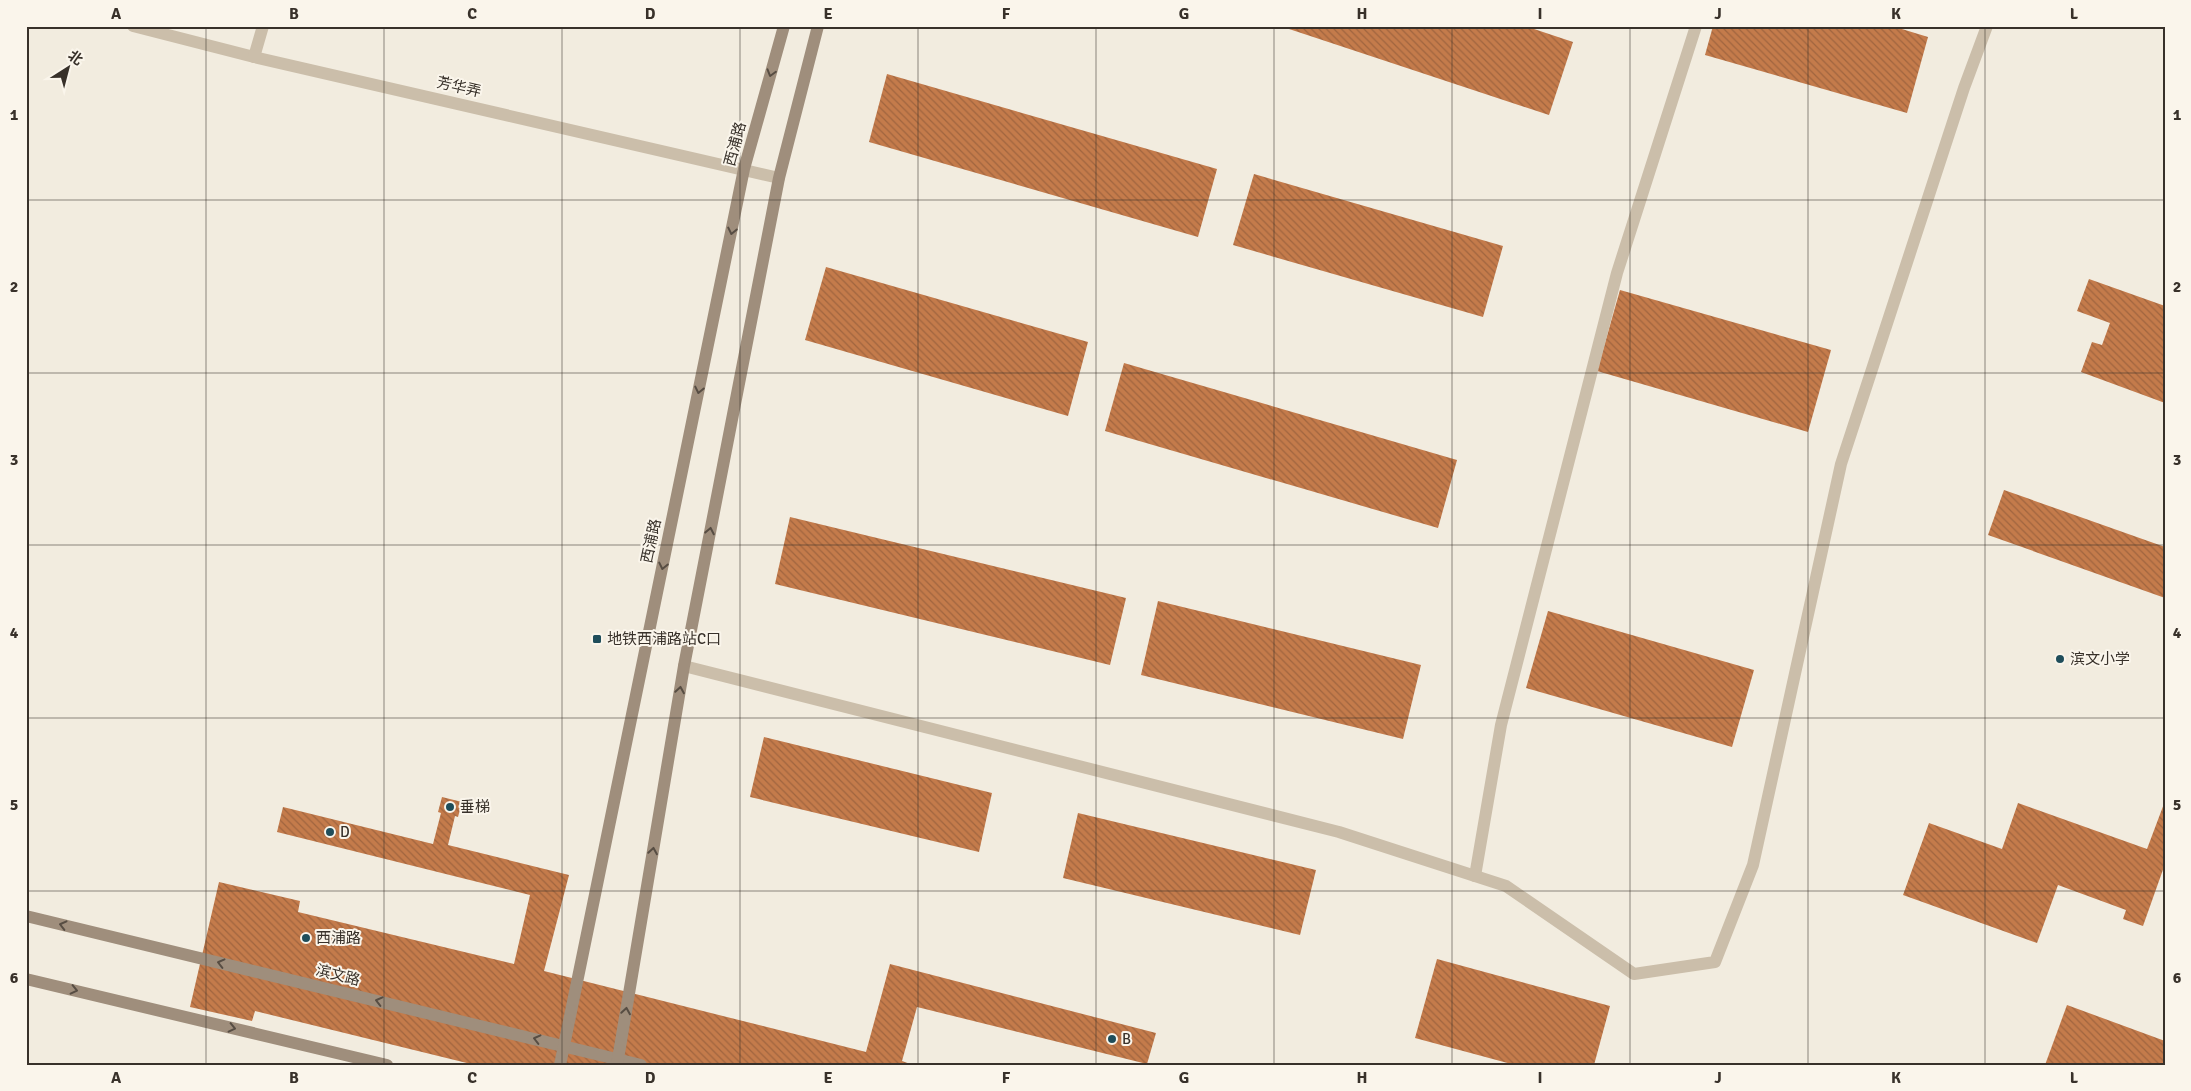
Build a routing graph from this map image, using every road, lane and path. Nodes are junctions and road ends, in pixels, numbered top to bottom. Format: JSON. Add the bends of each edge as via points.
{"nodes":[{"id":1,"x":133,"y":26,"type":"edge"},
{"id":2,"x":262,"y":26,"type":"edge"},
{"id":3,"x":784,"y":26,"type":"edge"},
{"id":4,"x":818,"y":26,"type":"edge"},
{"id":5,"x":1696,"y":26,"type":"edge"},
{"id":6,"x":1987,"y":26,"type":"edge"},
{"id":7,"x":254,"y":57,"type":"junction"},
{"id":8,"x":744,"y":169,"type":"junction"},
{"id":9,"x":780,"y":178,"type":"junction"},
{"id":10,"x":684,"y":666,"type":"junction"},
{"id":11,"x":1475,"y":876,"type":"junction"},
{"id":12,"x":26,"y":916,"type":"edge"},
{"id":13,"x":26,"y":979,"type":"edge"},
{"id":14,"x":563,"y":1046,"type":"junction"},
{"id":15,"x":618,"y":1062,"type":"edge"},
{"id":16,"x":388,"y":1065,"type":"edge"},
{"id":17,"x":560,"y":1065,"type":"edge"},
{"id":18,"x":641,"y":1065,"type":"edge"}],
"edges":[{"from":1,"to":7,"type":"street","name":"芳华弄"},
{"from":2,"to":7,"type":"street"},
{"from":3,"to":8,"type":"street","name":"西浦路","one_way":true},
{"from":4,"to":9,"type":"street"},
{"from":5,"to":11,"type":"street","via":[[1610,302],[1500,725]]},
{"from":6,"to":11,"type":"street","via":[[1841,464],[1753,865],[1715,962],[1634,974],[1506,886]]},
{"from":7,"to":8,"type":"street","name":"芳华弄"},
{"from":8,"to":9,"type":"street","name":"芳华弄"},
{"from":8,"to":14,"type":"street","name":"西浦路","one_way":true},
{"from":10,"to":9,"type":"street","one_way":true},
{"from":10,"to":11,"type":"street","via":[[1339,832]]},
{"from":15,"to":10,"type":"street","one_way":true},
{"from":14,"to":12,"type":"street","name":"滨文路","one_way":true},
{"from":13,"to":16,"type":"street","one_way":true},
{"from":14,"to":15,"type":"street","name":"滨文路"},
{"from":14,"to":17,"type":"street","name":"西浦路"},
{"from":15,"to":18,"type":"street","name":"滨文路"}]}
